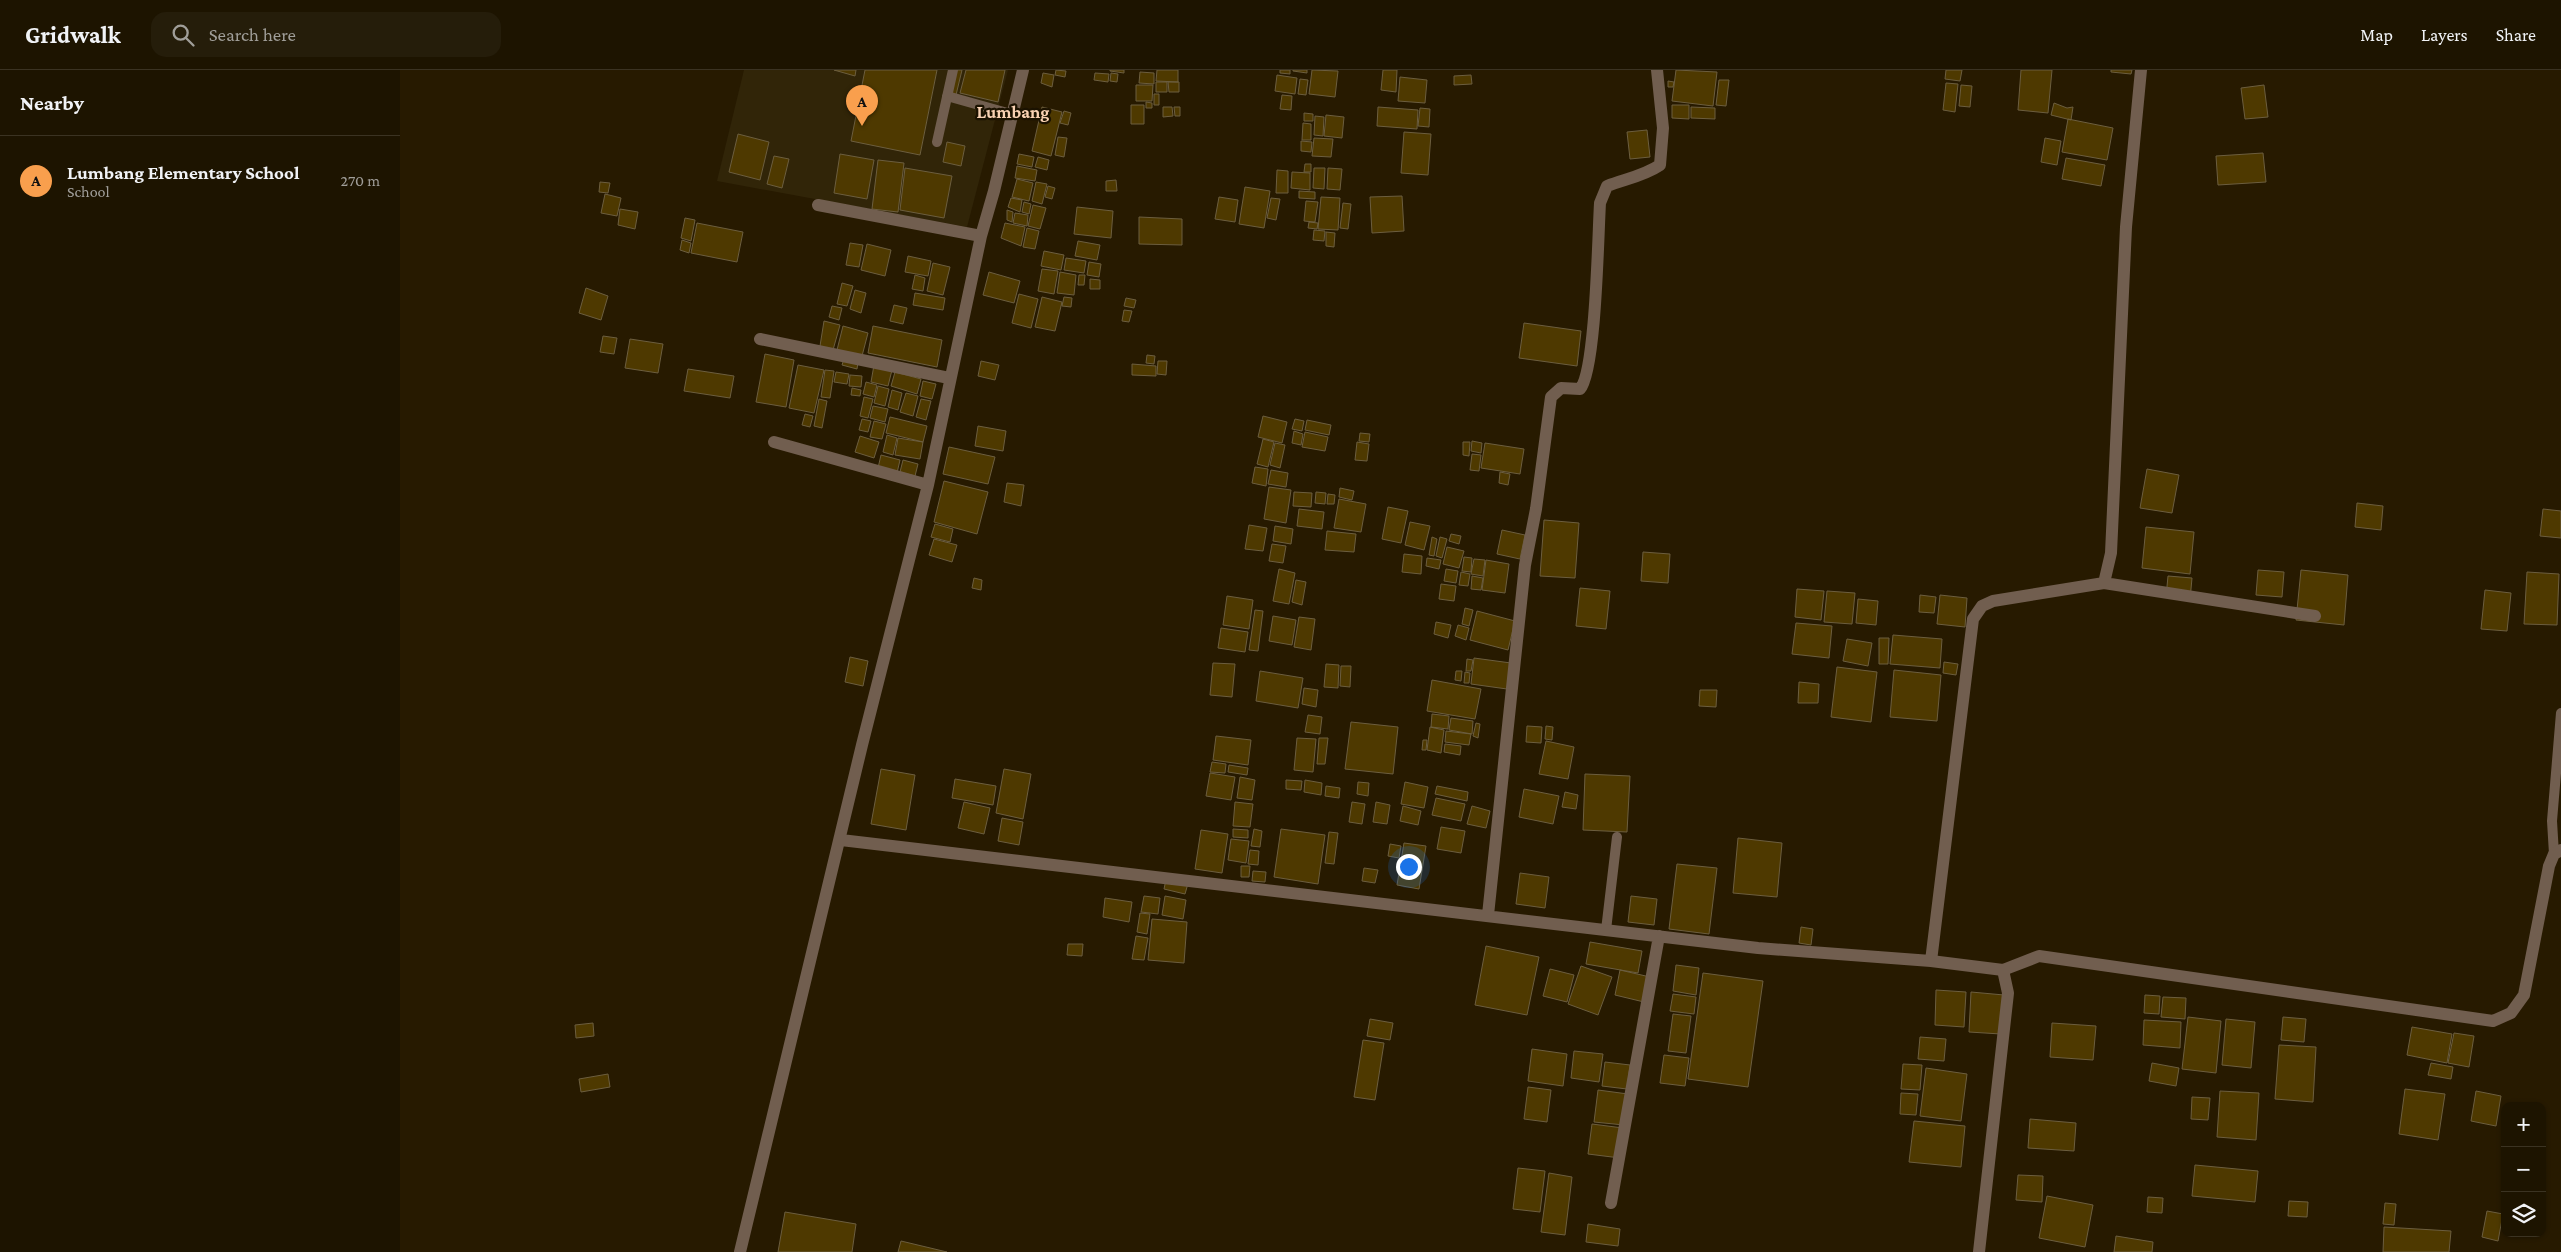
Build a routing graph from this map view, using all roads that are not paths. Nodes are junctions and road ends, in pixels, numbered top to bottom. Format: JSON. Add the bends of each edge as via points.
{"nodes":[{"id":1,"x":953,"y":70,"type":"edge"},
{"id":2,"x":1023,"y":70,"type":"edge"},
{"id":3,"x":1657,"y":70,"type":"edge"},
{"id":4,"x":2141,"y":70,"type":"edge"},
{"id":5,"x":947,"y":96,"type":"junction"},
{"id":6,"x":1011,"y":114,"type":"junction"},
{"id":7,"x":937,"y":142,"type":"dead end"},
{"id":8,"x":818,"y":205,"type":"dead end"},
{"id":9,"x":981,"y":236,"type":"junction"},
{"id":10,"x":760,"y":339,"type":"dead end"},
{"id":11,"x":949,"y":378,"type":"junction"},
{"id":12,"x":774,"y":442,"type":"dead end"},
{"id":13,"x":928,"y":485,"type":"junction"},
{"id":14,"x":2104,"y":583,"type":"junction"},
{"id":15,"x":2314,"y":616,"type":"dead end"},
{"id":16,"x":2561,"y":713,"type":"edge"},
{"id":17,"x":1617,"y":837,"type":"dead end"},
{"id":18,"x":840,"y":840,"type":"junction"},
{"id":19,"x":2558,"y":852,"type":"edge"},
{"id":20,"x":1488,"y":915,"type":"junction"},
{"id":21,"x":1606,"y":930,"type":"junction"},
{"id":22,"x":1659,"y":936,"type":"junction"},
{"id":23,"x":1931,"y":961,"type":"junction"},
{"id":24,"x":2003,"y":970,"type":"junction"},
{"id":25,"x":1612,"y":1203,"type":"dead end"},
{"id":26,"x":740,"y":1252,"type":"edge"},
{"id":27,"x":1979,"y":1252,"type":"edge"}],
"edges":[{"from":1,"to":5,"type":"lane"},
{"from":2,"to":6,"type":"street"},
{"from":3,"to":20,"type":"street","via":[[1662,128],[1660,165],[1649,173],[1607,186],[1600,203],[1591,353],[1584,384],[1580,389],[1561,388],[1551,397],[1525,565]]},
{"from":4,"to":14,"type":"street","via":[[2126,226],[2111,553]]},
{"from":5,"to":6,"type":"lane"},
{"from":5,"to":7,"type":"lane"},
{"from":6,"to":9,"type":"street"},
{"from":8,"to":9,"type":"street"},
{"from":9,"to":11,"type":"street"},
{"from":10,"to":11,"type":"street"},
{"from":11,"to":13,"type":"street"},
{"from":12,"to":13,"type":"street"},
{"from":13,"to":18,"type":"street"},
{"from":14,"to":15,"type":"street"},
{"from":14,"to":23,"type":"street","via":[[1993,601],[1982,606],[1973,619]]},
{"from":16,"to":19,"type":"lane","via":[[2552,820]]},
{"from":17,"to":21,"type":"lane"},
{"from":18,"to":20,"type":"street"},
{"from":18,"to":26,"type":"street"},
{"from":19,"to":24,"type":"street","via":[[2549,866],[2524,995],[2511,1013],[2493,1021],[2039,956]]},
{"from":20,"to":21,"type":"street"},
{"from":21,"to":22,"type":"street"},
{"from":22,"to":23,"type":"street","via":[[1758,948]]},
{"from":22,"to":25,"type":"street"},
{"from":23,"to":24,"type":"street"},
{"from":24,"to":27,"type":"street","via":[[2008,993]]}]}
